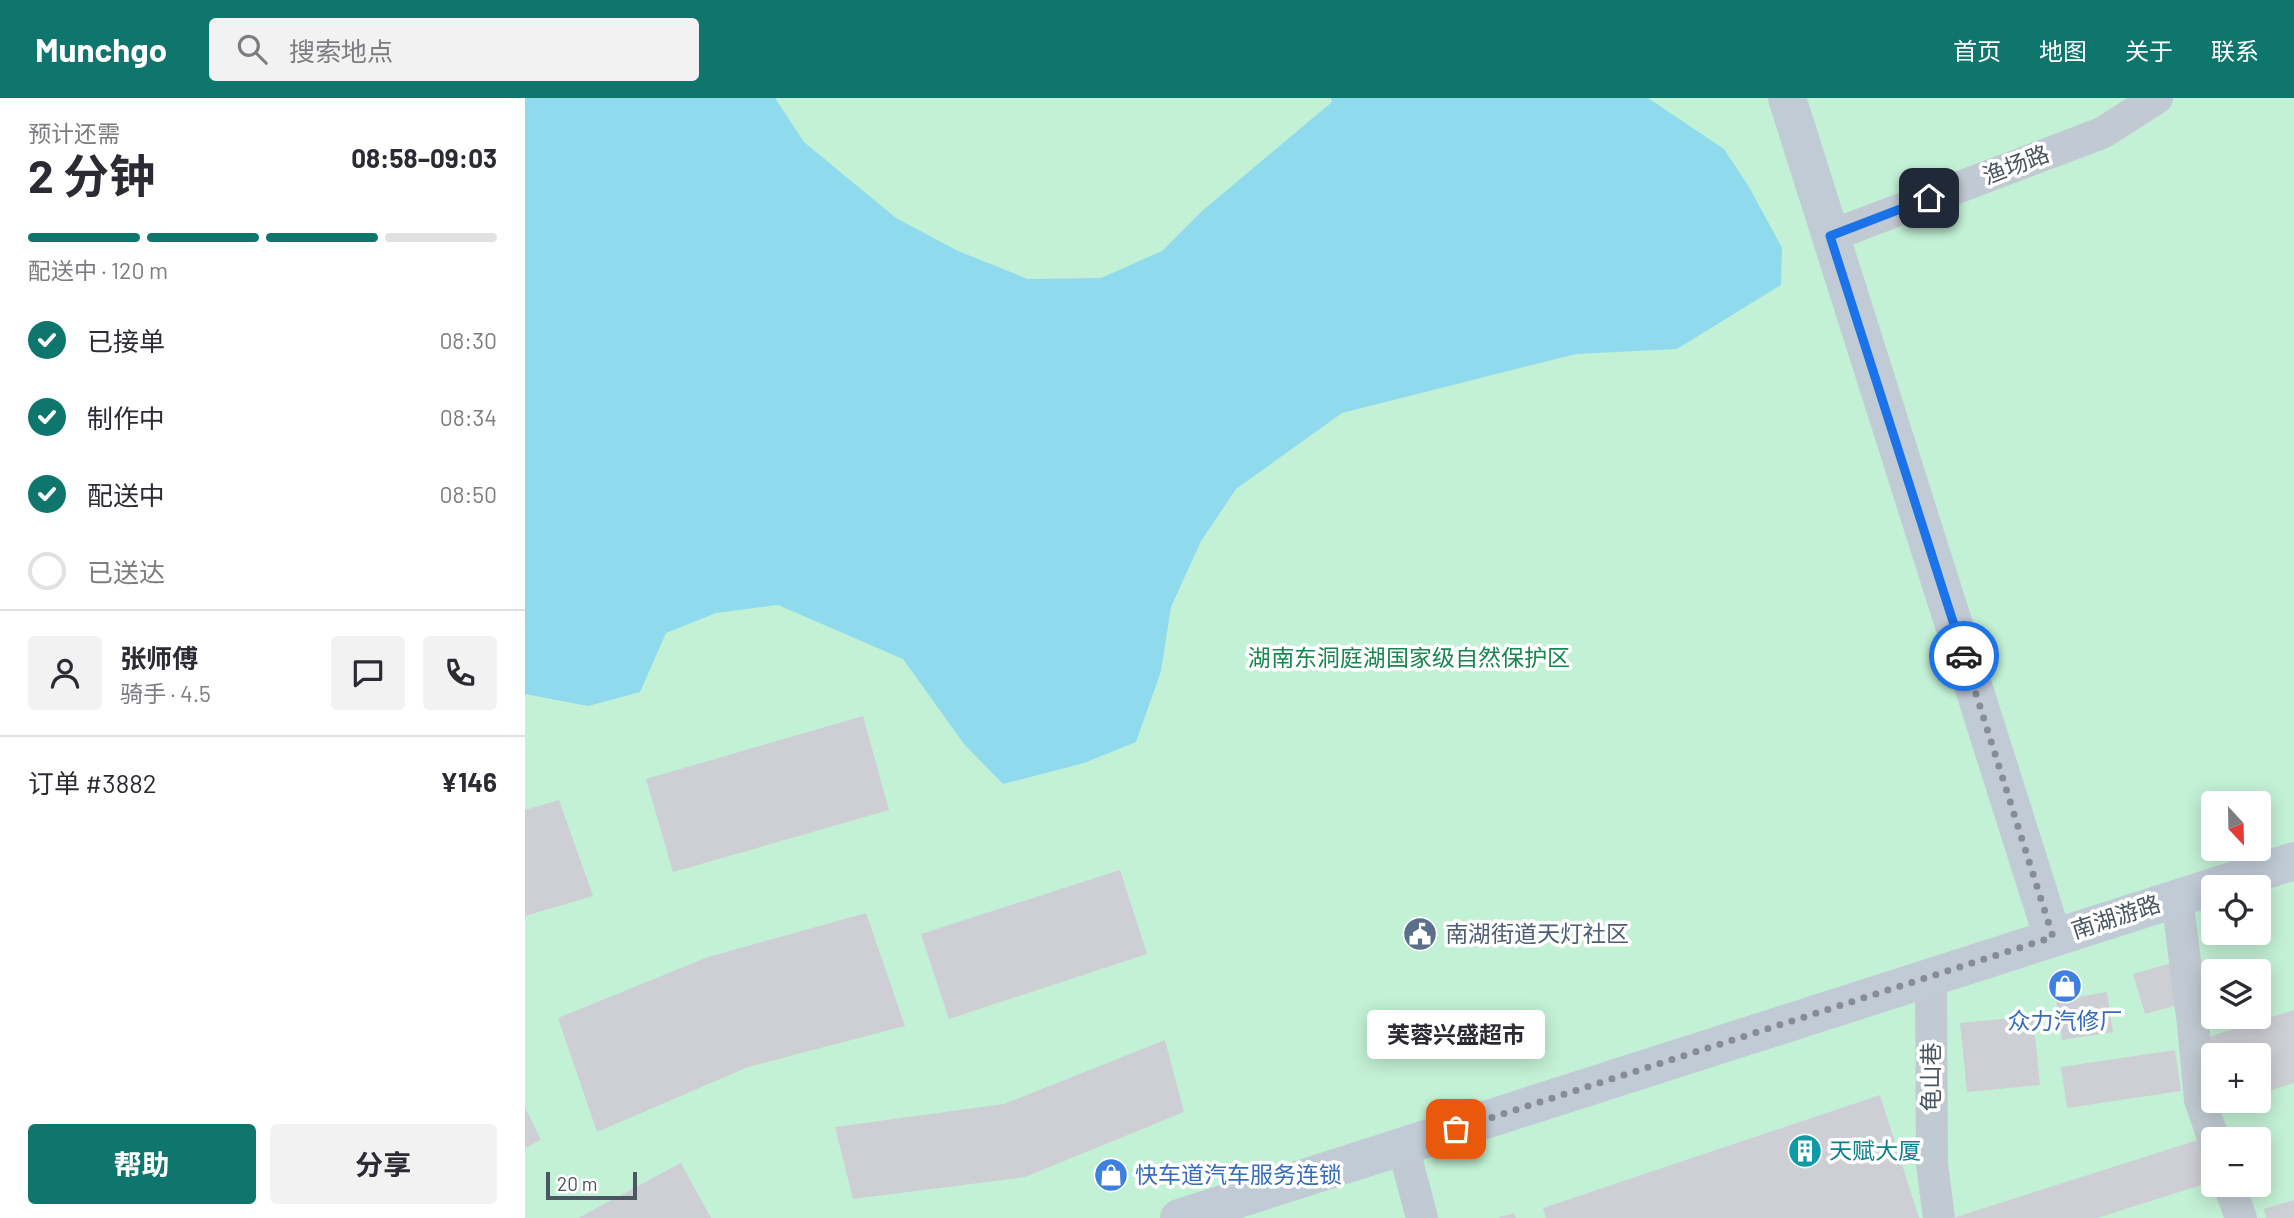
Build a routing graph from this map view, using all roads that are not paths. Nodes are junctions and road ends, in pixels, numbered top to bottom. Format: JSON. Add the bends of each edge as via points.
{"nodes":[{"id":1,"x":1787,"y":98,"type":"edge"},
{"id":2,"x":2157,"y":98,"type":"edge"},
{"id":3,"x":1830,"y":236,"type":"junction"},
{"id":4,"x":2294,"y":861,"type":"edge"},
{"id":5,"x":2177,"y":898,"type":"junction"},
{"id":6,"x":2053,"y":937,"type":"junction"},
{"id":7,"x":1931,"y":977,"type":"junction"},
{"id":8,"x":2209,"y":1127,"type":"edge"},
{"id":9,"x":1403,"y":1146,"type":"junction"},
{"id":10,"x":2233,"y":1197,"type":"edge"},
{"id":11,"x":1179,"y":1218,"type":"edge"},
{"id":12,"x":1422,"y":1218,"type":"edge"},
{"id":13,"x":1939,"y":1218,"type":"edge"},
{"id":14,"x":2241,"y":1218,"type":"edge"}],
"edges":[{"from":1,"to":3,"type":"street"},
{"from":2,"to":3,"type":"street","name":"渔场路","via":[[2102,133]]},
{"from":3,"to":6,"type":"street"},
{"from":4,"to":5,"type":"street","name":"南湖游路"},
{"from":5,"to":6,"type":"street","name":"南湖游路"},
{"from":5,"to":8,"type":"street","via":[[2200,1100]]},
{"from":6,"to":7,"type":"street","name":"南湖游路"},
{"from":7,"to":9,"type":"street","name":"南湖游路"},
{"from":7,"to":13,"type":"street","name":"龟山巷","via":[[1931,1164]]},
{"from":9,"to":11,"type":"street","name":"南湖游路"},
{"from":9,"to":12,"type":"street"},
{"from":10,"to":14,"type":"street"}]}
